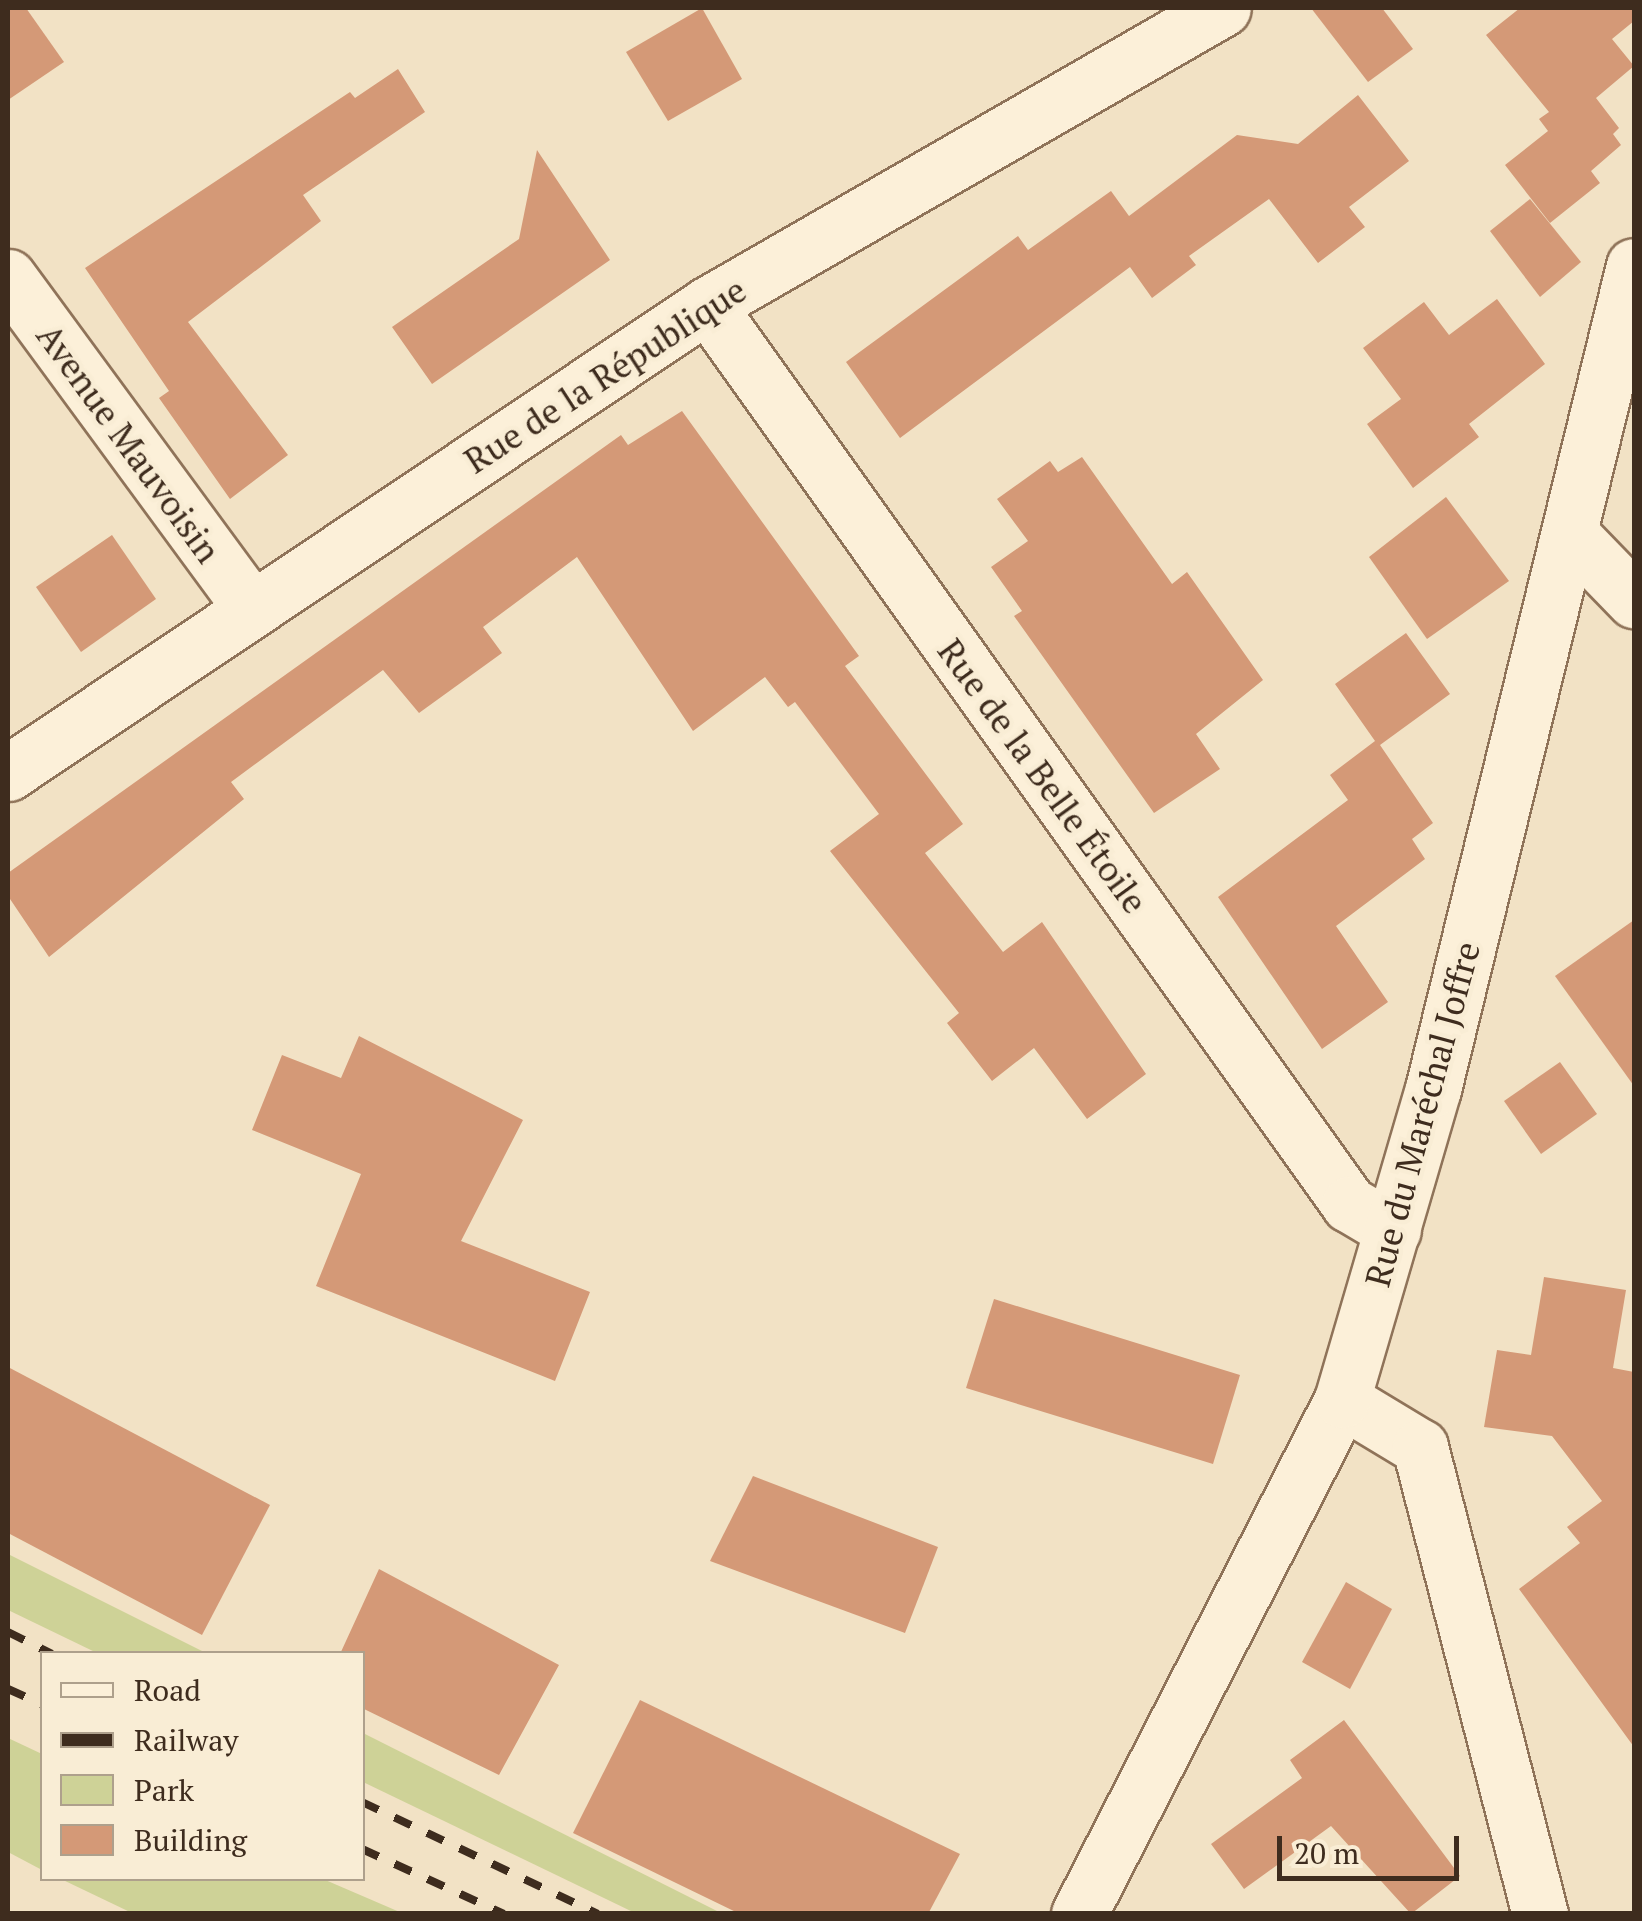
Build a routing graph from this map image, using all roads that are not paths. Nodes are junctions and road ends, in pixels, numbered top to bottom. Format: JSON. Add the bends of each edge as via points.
{"nodes":[{"id":1,"x":1222,"y":8,"type":"edge"},
{"id":2,"x":1634,"y":266,"type":"edge"},
{"id":3,"x":8,"y":277,"type":"edge"},
{"id":4,"x":707,"y":306,"type":"junction"},
{"id":5,"x":1571,"y":535,"type":"junction"},
{"id":6,"x":1634,"y":600,"type":"edge"},
{"id":7,"x":251,"y":608,"type":"junction"},
{"id":8,"x":8,"y":773,"type":"edge"},
{"id":9,"x":1393,"y":1230,"type":"junction"},
{"id":10,"x":1342,"y":1400,"type":"junction"},
{"id":11,"x":1079,"y":1914,"type":"edge"},
{"id":12,"x":1540,"y":1914,"type":"edge"}],
"edges":[{"from":1,"to":4,"type":"street","name":"Rue de la République"},
{"from":2,"to":5,"type":"street","name":"Rue du Maréchal Joffre"},
{"from":3,"to":7,"type":"street","name":"Avenue Mauvoisin"},
{"from":4,"to":7,"type":"street","name":"Rue de la République"},
{"from":4,"to":9,"type":"street","name":"Rue de la Belle Étoile","via":[[1349,1204]]},
{"from":5,"to":6,"type":"street"},
{"from":5,"to":9,"type":"street","name":"Rue du Maréchal Joffre"},
{"from":7,"to":8,"type":"street","name":"Rue de la République"},
{"from":9,"to":10,"type":"street","name":"Rue du Maréchal Joffre"},
{"from":10,"to":11,"type":"street","name":"Rue du Maréchal Joffre"},
{"from":10,"to":12,"type":"street","via":[[1420,1447]]}]}
